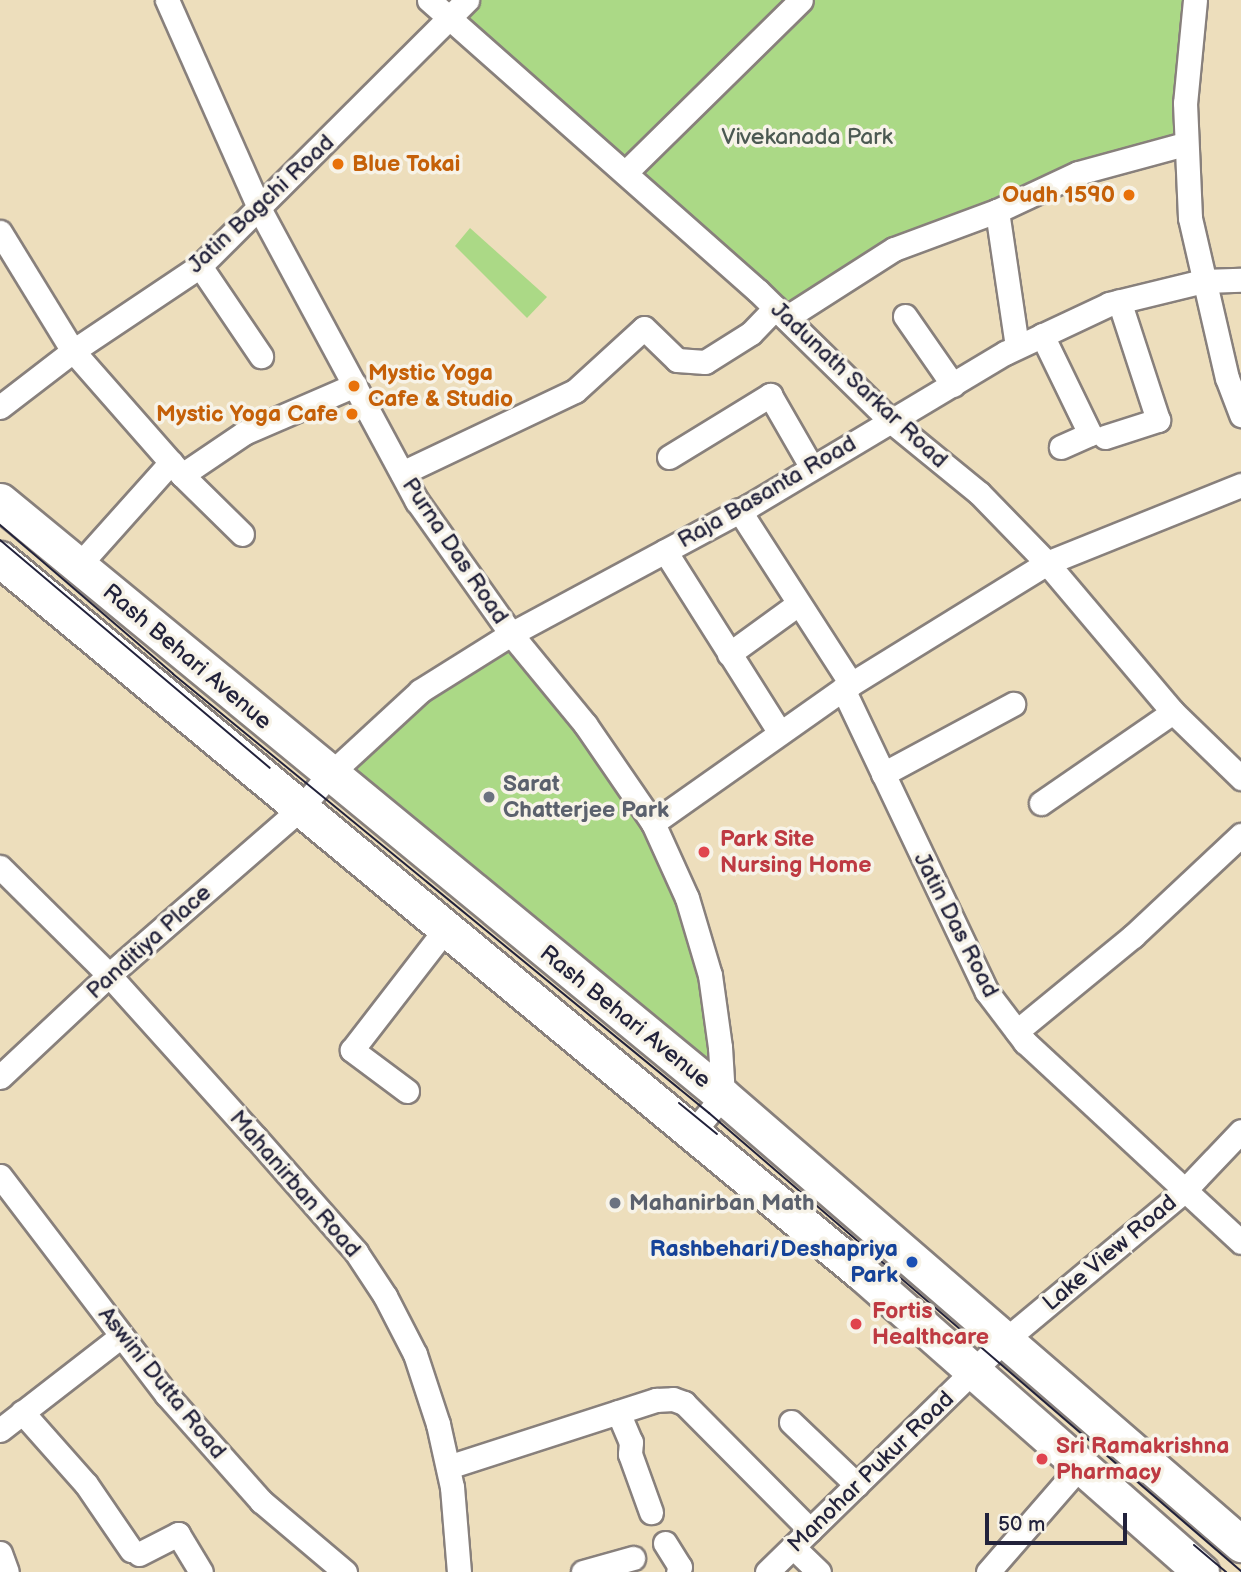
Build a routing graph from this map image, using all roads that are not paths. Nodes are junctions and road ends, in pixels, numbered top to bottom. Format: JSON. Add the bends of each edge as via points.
{"nodes":[{"id":1,"x":167,"y":0,"type":"edge"},
{"id":2,"x":429,"y":0,"type":"edge"},
{"id":3,"x":467,"y":0,"type":"edge"},
{"id":4,"x":801,"y":0,"type":"edge"},
{"id":5,"x":1195,"y":0,"type":"edge"},
{"id":6,"x":450,"y":19,"type":"junction"},
{"id":7,"x":1185,"y":144,"type":"junction"},
{"id":8,"x":626,"y":172,"type":"junction"},
{"id":9,"x":260,"y":210,"type":"junction"},
{"id":10,"x":997,"y":211,"type":"junction"},
{"id":11,"x":0,"y":232,"type":"edge"},
{"id":12,"x":200,"y":266,"type":"junction"},
{"id":13,"x":1241,"y":280,"type":"edge"},
{"id":14,"x":1203,"y":281,"type":"junction"},
{"id":15,"x":1119,"y":301,"type":"junction"},
{"id":16,"x":781,"y":313,"type":"junction"},
{"id":17,"x":905,"y":316,"type":"dead end"},
{"id":18,"x":1042,"y":335,"type":"junction"},
{"id":19,"x":1017,"y":347,"type":"junction"},
{"id":20,"x":73,"y":351,"type":"junction"},
{"id":21,"x":261,"y":356,"type":"dead end"},
{"id":22,"x":355,"y":385,"type":"junction"},
{"id":23,"x":953,"y":385,"type":"junction"},
{"id":24,"x":0,"y":407,"type":"edge"},
{"id":25,"x":1241,"y":415,"type":"edge"},
{"id":26,"x":892,"y":422,"type":"junction"},
{"id":27,"x":1105,"y":437,"type":"dead end"},
{"id":28,"x":1061,"y":447,"type":"dead end"},
{"id":29,"x":669,"y":457,"type":"dead end"},
{"id":30,"x":176,"y":468,"type":"junction"},
{"id":31,"x":812,"y":468,"type":"junction"},
{"id":32,"x":402,"y":473,"type":"junction"},
{"id":33,"x":1241,"y":485,"type":"edge"},
{"id":34,"x":0,"y":501,"type":"edge"},
{"id":35,"x":739,"y":510,"type":"junction"},
{"id":36,"x":242,"y":534,"type":"dead end"},
{"id":37,"x":665,"y":551,"type":"junction"},
{"id":38,"x":0,"y":559,"type":"edge"},
{"id":39,"x":1046,"y":563,"type":"junction"},
{"id":40,"x":79,"y":565,"type":"junction"},
{"id":41,"x":797,"y":604,"type":"junction"},
{"id":42,"x":511,"y":634,"type":"junction"},
{"id":43,"x":729,"y":654,"type":"junction"},
{"id":44,"x":847,"y":686,"type":"junction"},
{"id":45,"x":1013,"y":704,"type":"dead end"},
{"id":46,"x":1173,"y":712,"type":"junction"},
{"id":47,"x":780,"y":733,"type":"junction"},
{"id":48,"x":883,"y":774,"type":"junction"},
{"id":49,"x":328,"y":776,"type":"junction"},
{"id":50,"x":1241,"y":778,"type":"edge"},
{"id":51,"x":1041,"y":803,"type":"dead end"},
{"id":52,"x":300,"y":809,"type":"junction"},
{"id":53,"x":653,"y":822,"type":"junction"},
{"id":54,"x":1241,"y":835,"type":"edge"},
{"id":55,"x":0,"y":867,"type":"edge"},
{"id":56,"x":447,"y":927,"type":"junction"},
{"id":57,"x":109,"y":975,"type":"junction"},
{"id":58,"x":1017,"y":1031,"type":"junction"},
{"id":59,"x":0,"y":1077,"type":"edge"},
{"id":60,"x":407,"y":1091,"type":"dead end"},
{"id":61,"x":723,"y":1097,"type":"junction"},
{"id":62,"x":1241,"y":1131,"type":"edge"},
{"id":63,"x":693,"y":1132,"type":"junction"},
{"id":64,"x":0,"y":1175,"type":"edge"},
{"id":65,"x":1182,"y":1192,"type":"junction"},
{"id":66,"x":1241,"y":1242,"type":"edge"},
{"id":67,"x":121,"y":1336,"type":"junction"},
{"id":68,"x":1004,"y":1341,"type":"junction"},
{"id":69,"x":975,"y":1371,"type":"junction"},
{"id":70,"x":22,"y":1412,"type":"junction"},
{"id":71,"x":618,"y":1412,"type":"junction"},
{"id":72,"x":791,"y":1422,"type":"dead end"},
{"id":73,"x":0,"y":1430,"type":"edge"},
{"id":74,"x":448,"y":1466,"type":"junction"},
{"id":75,"x":1080,"y":1466,"type":"junction"},
{"id":76,"x":857,"y":1485,"type":"junction"},
{"id":77,"x":650,"y":1512,"type":"dead end"},
{"id":78,"x":810,"y":1530,"type":"junction"},
{"id":79,"x":665,"y":1543,"type":"dead end"},
{"id":80,"x":1241,"y":1544,"type":"edge"},
{"id":81,"x":793,"y":1547,"type":"junction"},
{"id":82,"x":0,"y":1553,"type":"edge"},
{"id":83,"x":633,"y":1558,"type":"dead end"},
{"id":84,"x":7,"y":1572,"type":"edge"},
{"id":85,"x":201,"y":1572,"type":"edge"},
{"id":86,"x":345,"y":1572,"type":"edge"},
{"id":87,"x":459,"y":1572,"type":"edge"},
{"id":88,"x":583,"y":1572,"type":"edge"},
{"id":89,"x":678,"y":1572,"type":"edge"},
{"id":90,"x":767,"y":1572,"type":"edge"},
{"id":91,"x":819,"y":1572,"type":"edge"},
{"id":92,"x":988,"y":1572,"type":"edge"},
{"id":93,"x":1201,"y":1572,"type":"edge"}],
"edges":[{"from":1,"to":9,"type":"street","name":"Purna Das Road"},
{"from":2,"to":6,"type":"street","name":"Jadunath Sarkar Road"},
{"from":3,"to":6,"type":"street","name":"Jatin Bagchi Road"},
{"from":4,"to":8,"type":"street"},
{"from":5,"to":7,"type":"street"},
{"from":6,"to":8,"type":"street","name":"Jadunath Sarkar Road"},
{"from":6,"to":9,"type":"street","name":"Jatin Bagchi Road"},
{"from":7,"to":10,"type":"street","via":[[1078,173]]},
{"from":7,"to":14,"type":"street","via":[[1190,218]]},
{"from":8,"to":16,"type":"street","name":"Jadunath Sarkar Road"},
{"from":9,"to":12,"type":"street","name":"Jatin Bagchi Road"},
{"from":9,"to":22,"type":"street","name":"Purna Das Road"},
{"from":10,"to":16,"type":"street","via":[[894,249]]},
{"from":10,"to":19,"type":"street"},
{"from":11,"to":20,"type":"street"},
{"from":12,"to":20,"type":"street","name":"Jatin Bagchi Road"},
{"from":12,"to":21,"type":"street"},
{"from":13,"to":14,"type":"street","name":"Raja Basanta Road"},
{"from":14,"to":15,"type":"street","name":"Raja Basanta Road"},
{"from":14,"to":25,"type":"street"},
{"from":15,"to":18,"type":"street","name":"Raja Basanta Road"},
{"from":15,"to":27,"type":"street","via":[[1158,419]]},
{"from":16,"to":26,"type":"street","name":"Jadunath Sarkar Road"},
{"from":16,"to":32,"type":"street","via":[[705,362],[677,360],[644,328],[575,391]]},
{"from":17,"to":23,"type":"street"},
{"from":18,"to":19,"type":"street","name":"Raja Basanta Road"},
{"from":18,"to":28,"type":"street","via":[[1090,434]]},
{"from":19,"to":23,"type":"street","name":"Raja Basanta Road"},
{"from":20,"to":24,"type":"street","name":"Jatin Bagchi Road"},
{"from":20,"to":30,"type":"street"},
{"from":22,"to":30,"type":"street"},
{"from":22,"to":32,"type":"street","name":"Purna Das Road"},
{"from":23,"to":26,"type":"street","name":"Raja Basanta Road"},
{"from":26,"to":31,"type":"street","name":"Raja Basanta Road"},
{"from":26,"to":39,"type":"street","name":"Jadunath Sarkar Road","via":[[979,493]]},
{"from":29,"to":31,"type":"street","via":[[770,395]]},
{"from":30,"to":36,"type":"street"},
{"from":30,"to":40,"type":"street"},
{"from":31,"to":35,"type":"street","name":"Raja Basanta Road"},
{"from":32,"to":42,"type":"street","name":"Purna Das Road"},
{"from":33,"to":39,"type":"street"},
{"from":34,"to":40,"type":"main road","name":"Rash Behari Avenue"},
{"from":35,"to":37,"type":"street","name":"Raja Basanta Road"},
{"from":35,"to":41,"type":"street","name":"Jatin Das Road"},
{"from":37,"to":42,"type":"street","name":"Raja Basanta Road"},
{"from":37,"to":43,"type":"street"},
{"from":38,"to":52,"type":"main road","name":"Rash Behari Avenue"},
{"from":39,"to":44,"type":"street"},
{"from":39,"to":46,"type":"street","name":"Jadunath Sarkar Road"},
{"from":40,"to":49,"type":"main road","name":"Rash Behari Avenue"},
{"from":41,"to":43,"type":"street"},
{"from":41,"to":44,"type":"street","name":"Jatin Das Road"},
{"from":42,"to":49,"type":"street","name":"Raja Basanta Road","via":[[420,691]]},
{"from":42,"to":53,"type":"street","name":"Purna Das Road","via":[[585,724]]},
{"from":43,"to":47,"type":"street"},
{"from":44,"to":47,"type":"street"},
{"from":44,"to":48,"type":"street","name":"Jatin Das Road"},
{"from":45,"to":48,"type":"street"},
{"from":46,"to":50,"type":"street","name":"Jadunath Sarkar Road"},
{"from":46,"to":51,"type":"street"},
{"from":47,"to":53,"type":"street"},
{"from":48,"to":58,"type":"street","name":"Jatin Das Road","via":[[987,992]]},
{"from":49,"to":52,"type":"street","name":"Panditiya Place"},
{"from":49,"to":61,"type":"main road","name":"Rash Behari Avenue"},
{"from":52,"to":56,"type":"main road","name":"Rash Behari Avenue"},
{"from":52,"to":57,"type":"street","name":"Panditiya Place"},
{"from":53,"to":61,"type":"street","name":"Purna Das Road","via":[[687,898],[710,975]]},
{"from":54,"to":58,"type":"street","via":[[1133,936]]},
{"from":55,"to":57,"type":"street","name":"Mahanirban Road"},
{"from":56,"to":60,"type":"street","via":[[352,1050]]},
{"from":56,"to":63,"type":"main road","name":"Rash Behari Avenue"},
{"from":57,"to":59,"type":"street","name":"Panditiya Place"},
{"from":57,"to":74,"type":"street","name":"Mahanirban Road","via":[[356,1252],[415,1354]]},
{"from":58,"to":65,"type":"street","name":"Jatin Das Road"},
{"from":61,"to":63,"type":"street"},
{"from":61,"to":68,"type":"main road","name":"Rash Behari Avenue"},
{"from":62,"to":65,"type":"street","name":"Lake View Road"},
{"from":63,"to":69,"type":"main road","name":"Rash Behari Avenue"},
{"from":64,"to":67,"type":"street","name":"Aswini Dutta Road"},
{"from":65,"to":66,"type":"street","name":"Jatin Das Road"},
{"from":65,"to":68,"type":"street","name":"Lake View Road"},
{"from":67,"to":70,"type":"street"},
{"from":67,"to":86,"type":"street","name":"Aswini Dutta Road","via":[[261,1500]]},
{"from":68,"to":69,"type":"street","name":"Lake View Road"},
{"from":68,"to":80,"type":"main road","name":"Rash Behari Avenue"},
{"from":69,"to":75,"type":"main road","name":"Rash Behari Avenue"},
{"from":69,"to":76,"type":"street","name":"Manohar Pukur Road"},
{"from":70,"to":73,"type":"street"},
{"from":70,"to":85,"type":"street","via":[[86,1484],[135,1552],[178,1534]]},
{"from":71,"to":74,"type":"street"},
{"from":71,"to":77,"type":"street"},
{"from":71,"to":78,"type":"street","via":[[656,1400],[684,1403]]},
{"from":72,"to":76,"type":"street"},
{"from":74,"to":87,"type":"street","name":"Mahanirban Road"},
{"from":75,"to":92,"type":"street"},
{"from":75,"to":93,"type":"main road","name":"Rash Behari Avenue"},
{"from":76,"to":78,"type":"street","name":"Manohar Pukur Road"},
{"from":78,"to":81,"type":"street","name":"Manohar Pukur Road"},
{"from":79,"to":89,"type":"street","via":[[680,1567]]},
{"from":81,"to":90,"type":"street","name":"Manohar Pukur Road"},
{"from":81,"to":91,"type":"street"},
{"from":82,"to":84,"type":"street"},
{"from":83,"to":88,"type":"street"}]}
